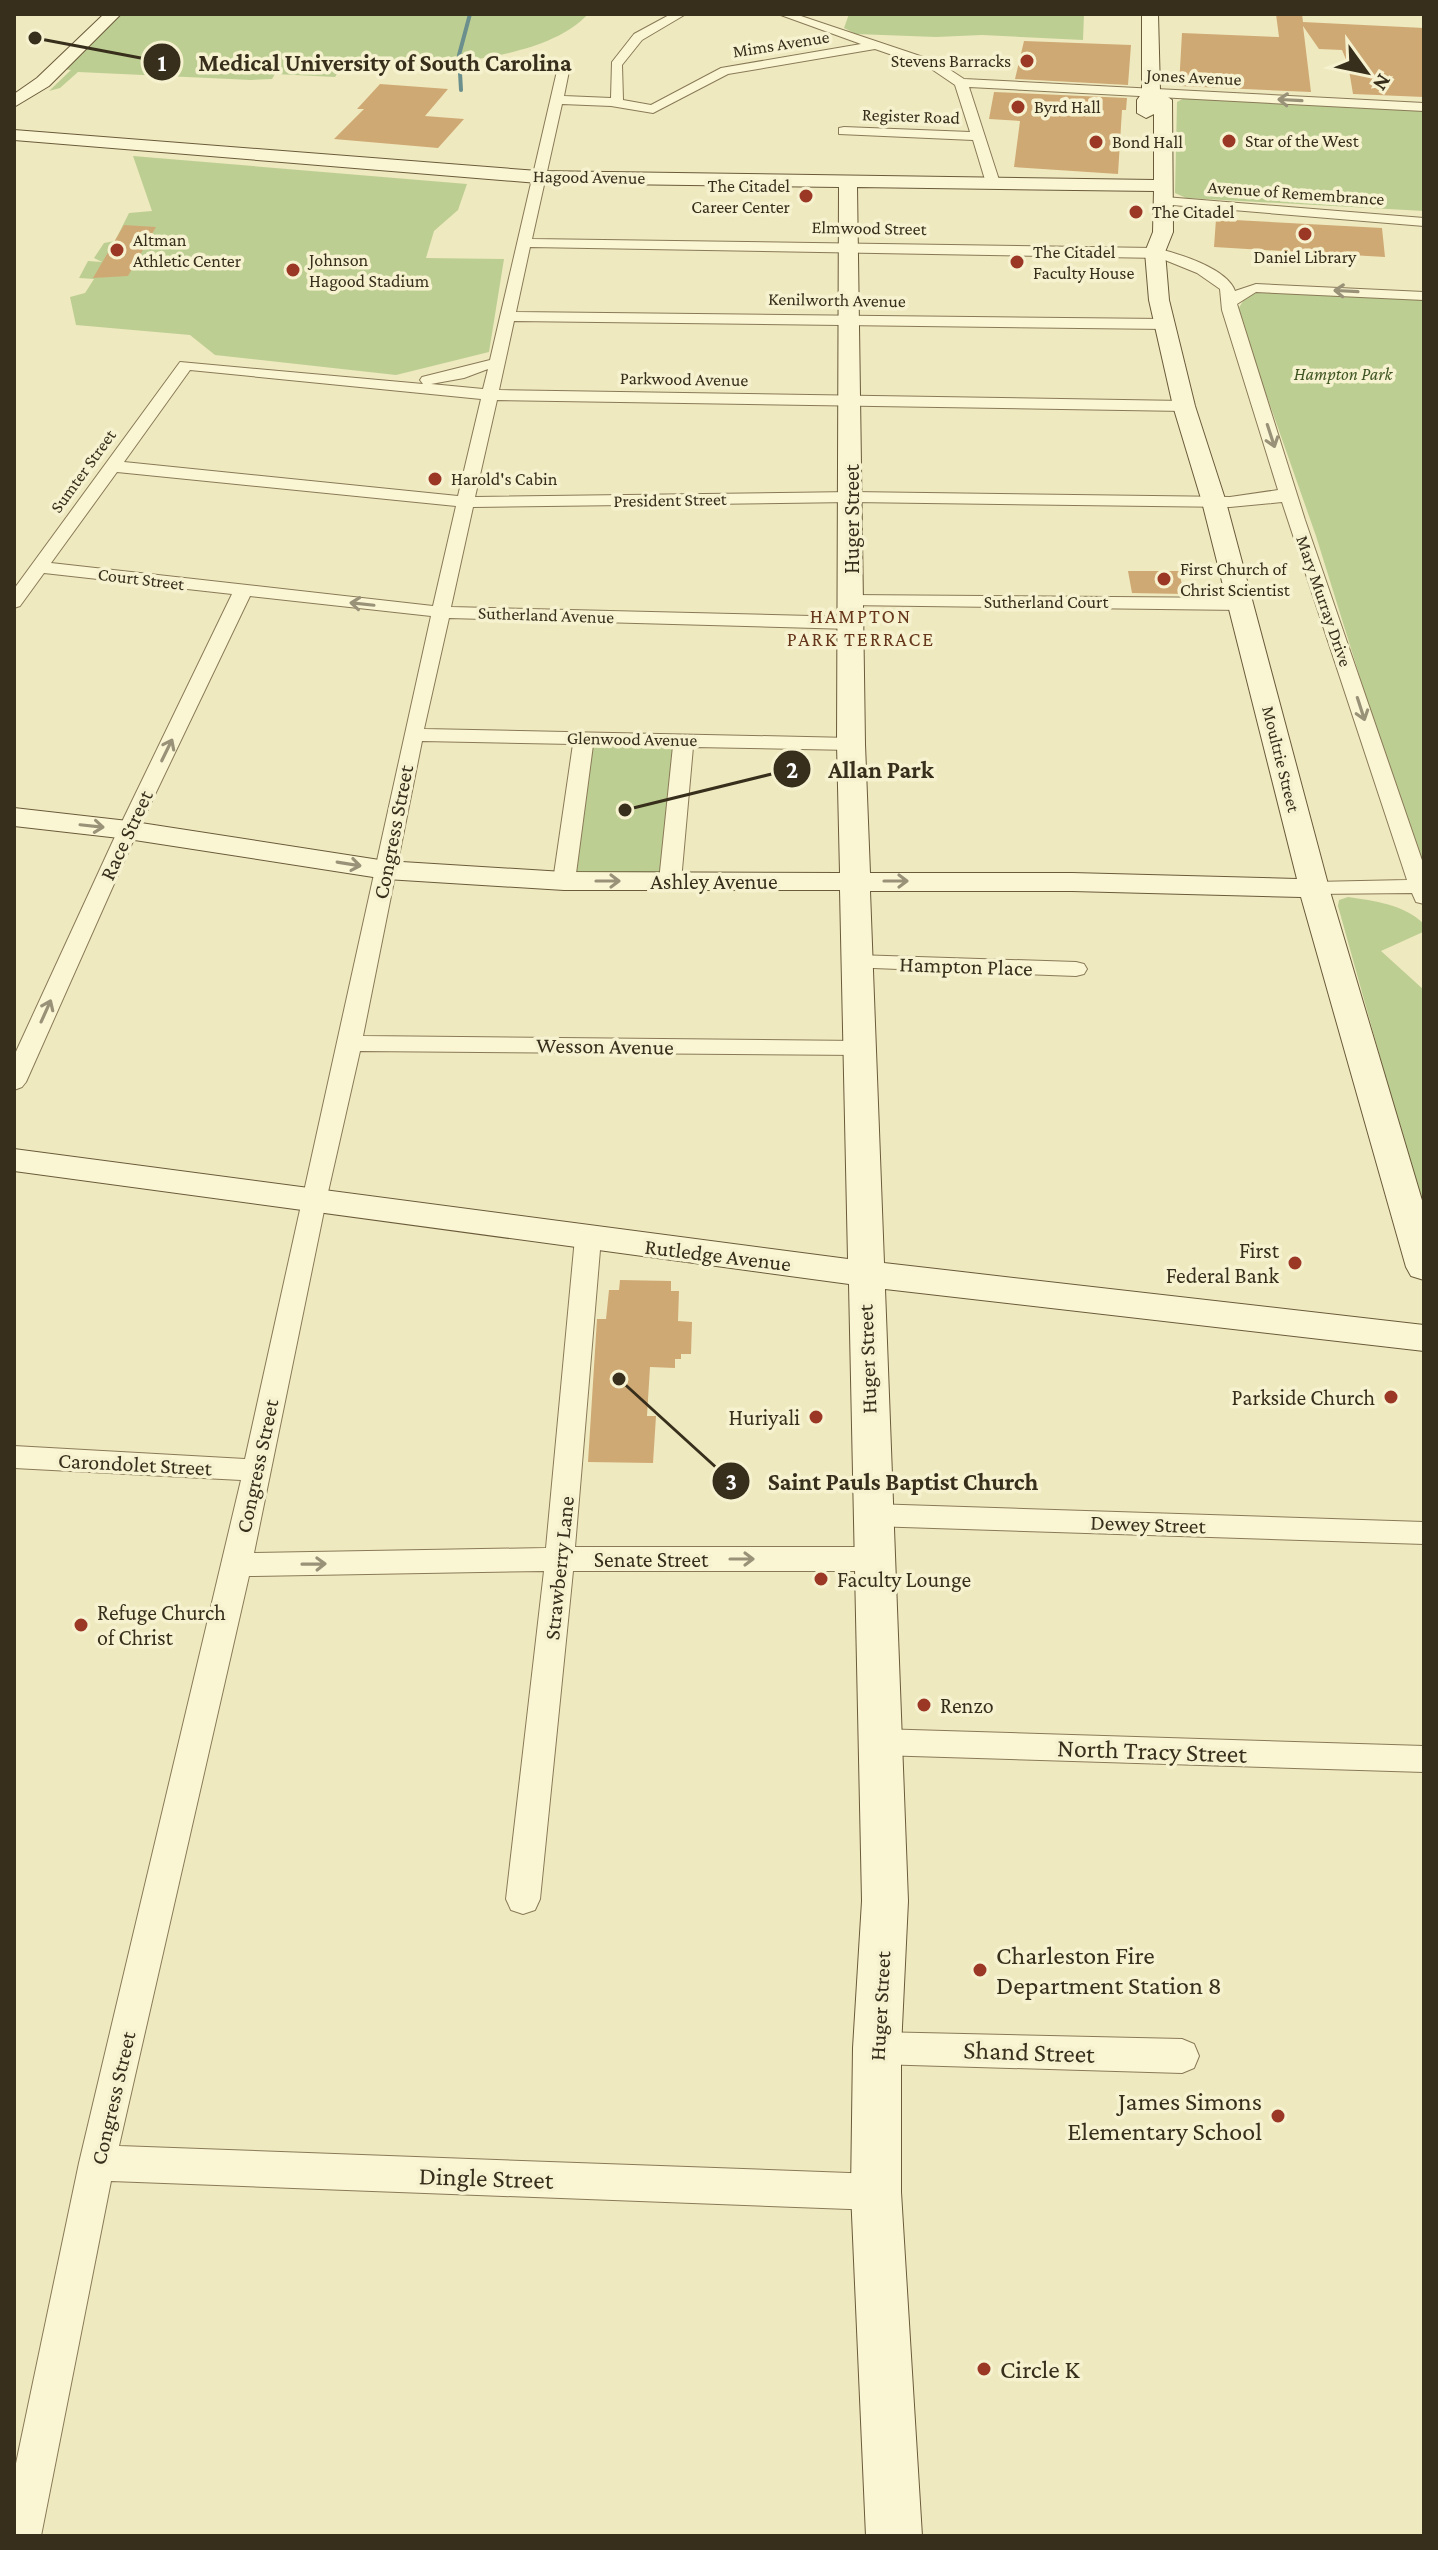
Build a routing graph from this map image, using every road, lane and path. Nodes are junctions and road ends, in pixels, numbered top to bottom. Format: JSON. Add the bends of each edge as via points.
{"nodes":[{"id":1,"x":113,"y":14,"type":"edge"},
{"id":2,"x":680,"y":14,"type":"edge"},
{"id":3,"x":784,"y":14,"type":"edge"},
{"id":4,"x":1150,"y":14,"type":"edge"},
{"id":5,"x":838,"y":15,"type":"edge"},
{"id":6,"x":835,"y":29,"type":"junction"},
{"id":7,"x":71,"y":30,"type":"dead end"},
{"id":8,"x":96,"y":31,"type":"junction"},
{"id":9,"x":877,"y":45,"type":"junction"},
{"id":10,"x":34,"y":65,"type":"dead end"},
{"id":11,"x":563,"y":71,"type":"dead end"},
{"id":12,"x":961,"y":83,"type":"junction"},
{"id":13,"x":1151,"y":93,"type":"junction"},
{"id":14,"x":14,"y":96,"type":"edge"},
{"id":15,"x":556,"y":100,"type":"junction"},
{"id":16,"x":14,"y":102,"type":"edge"},
{"id":17,"x":617,"y":102,"type":"junction"},
{"id":18,"x":1424,"y":107,"type":"edge"},
{"id":19,"x":844,"y":131,"type":"dead end"},
{"id":20,"x":14,"y":135,"type":"edge"},
{"id":21,"x":978,"y":136,"type":"junction"},
{"id":22,"x":538,"y":177,"type":"junction"},
{"id":23,"x":848,"y":180,"type":"junction"},
{"id":24,"x":993,"y":183,"type":"junction"},
{"id":25,"x":1158,"y":191,"type":"junction"},
{"id":26,"x":1424,"y":222,"type":"edge"},
{"id":27,"x":523,"y":243,"type":"junction"},
{"id":28,"x":848,"y":246,"type":"junction"},
{"id":29,"x":1155,"y":249,"type":"junction"},
{"id":30,"x":1209,"y":273,"type":"junction"},
{"id":31,"x":1274,"y":287,"type":"junction"},
{"id":32,"x":1424,"y":296,"type":"edge"},
{"id":33,"x":1230,"y":303,"type":"junction"},
{"id":34,"x":508,"y":316,"type":"junction"},
{"id":35,"x":849,"y":320,"type":"junction"},
{"id":36,"x":1165,"y":324,"type":"junction"},
{"id":37,"x":501,"y":350,"type":"junction"},
{"id":38,"x":486,"y":364,"type":"junction"},
{"id":39,"x":186,"y":365,"type":"joint"},
{"id":40,"x":373,"y":384,"type":"junction"},
{"id":41,"x":491,"y":395,"type":"junction"},
{"id":42,"x":850,"y":401,"type":"junction"},
{"id":43,"x":1184,"y":406,"type":"junction"},
{"id":44,"x":112,"y":466,"type":"junction"},
{"id":45,"x":1289,"y":491,"type":"junction"},
{"id":46,"x":852,"y":497,"type":"junction"},
{"id":47,"x":464,"y":502,"type":"junction"},
{"id":48,"x":1222,"y":502,"type":"junction"},
{"id":49,"x":1296,"y":520,"type":"junction"},
{"id":50,"x":39,"y":567,"type":"junction"},
{"id":51,"x":243,"y":591,"type":"junction"},
{"id":52,"x":14,"y":602,"type":"edge"},
{"id":53,"x":1241,"y":604,"type":"junction"},
{"id":54,"x":440,"y":612,"type":"junction"},
{"id":55,"x":851,"y":612,"type":"junction"},
{"id":56,"x":413,"y":735,"type":"junction"},
{"id":57,"x":584,"y":738,"type":"junction"},
{"id":58,"x":684,"y":740,"type":"junction"},
{"id":59,"x":851,"y":744,"type":"junction"},
{"id":60,"x":14,"y":817,"type":"edge"},
{"id":61,"x":128,"y":830,"type":"junction"},
{"id":62,"x":386,"y":870,"type":"junction"},
{"id":63,"x":564,"y":881,"type":"junction"},
{"id":64,"x":670,"y":881,"type":"junction"},
{"id":65,"x":858,"y":881,"type":"junction"},
{"id":66,"x":1314,"y":888,"type":"junction"},
{"id":67,"x":1421,"y":892,"type":"edge"},
{"id":68,"x":856,"y":962,"type":"junction"},
{"id":69,"x":1076,"y":969,"type":"dead end"},
{"id":70,"x":350,"y":1043,"type":"junction"},
{"id":71,"x":860,"y":1048,"type":"junction"},
{"id":72,"x":14,"y":1082,"type":"edge"},
{"id":73,"x":14,"y":1160,"type":"edge"},
{"id":74,"x":313,"y":1201,"type":"junction"},
{"id":75,"x":588,"y":1238,"type":"junction"},
{"id":76,"x":1424,"y":1267,"type":"edge"},
{"id":77,"x":865,"y":1273,"type":"junction"},
{"id":78,"x":1424,"y":1338,"type":"edge"},
{"id":79,"x":14,"y":1457,"type":"edge"},
{"id":80,"x":257,"y":1470,"type":"junction"},
{"id":81,"x":872,"y":1515,"type":"junction"},
{"id":82,"x":1424,"y":1533,"type":"edge"},
{"id":83,"x":560,"y":1559,"type":"junction"},
{"id":84,"x":874,"y":1559,"type":"junction"},
{"id":85,"x":237,"y":1565,"type":"junction"},
{"id":86,"x":879,"y":1742,"type":"junction"},
{"id":87,"x":1424,"y":1759,"type":"edge"},
{"id":88,"x":523,"y":1899,"type":"dead end"},
{"id":89,"x":877,"y":2048,"type":"junction"},
{"id":90,"x":1182,"y":2056,"type":"dead end"},
{"id":91,"x":97,"y":2163,"type":"junction"},
{"id":92,"x":876,"y":2192,"type":"junction"},
{"id":93,"x":21,"y":2536,"type":"edge"},
{"id":94,"x":894,"y":2536,"type":"edge"}],
"edges":[{"from":1,"to":8,"type":"street"},
{"from":2,"to":17,"type":"street","via":[[638,37],[616,65]]},
{"from":3,"to":6,"type":"street"},
{"from":4,"to":13,"type":"street","name":"Moultrie Street"},
{"from":5,"to":6,"type":"street"},
{"from":6,"to":9,"type":"street"},
{"from":7,"to":8,"type":"street"},
{"from":8,"to":16,"type":"street"},
{"from":9,"to":12,"type":"street","via":[[934,65]]},
{"from":9,"to":17,"type":"street","name":"Mims Avenue","via":[[725,71],[653,109]]},
{"from":10,"to":14,"type":"street"},
{"from":11,"to":15,"type":"street","name":"Congress Street"},
{"from":12,"to":13,"type":"street","name":"Jones Avenue"},
{"from":12,"to":21,"type":"street"},
{"from":18,"to":13,"type":"street","name":"Jones Avenue","one_way":true},
{"from":13,"to":25,"type":"street","name":"Moultrie Street","via":[[1146,100]]},
{"from":15,"to":17,"type":"street","name":"Mims Avenue"},
{"from":15,"to":22,"type":"street","name":"Congress Street"},
{"from":19,"to":21,"type":"street","name":"Register Road"},
{"from":20,"to":22,"type":"street","name":"Hagood Avenue"},
{"from":21,"to":24,"type":"street"},
{"from":22,"to":23,"type":"street","name":"Hagood Avenue"},
{"from":22,"to":27,"type":"street","name":"Congress Street"},
{"from":23,"to":24,"type":"street","name":"Hagood Avenue"},
{"from":23,"to":28,"type":"street","name":"Huger Street"},
{"from":24,"to":25,"type":"street","name":"Hagood Avenue"},
{"from":25,"to":26,"type":"street","name":"Avenue of Remembrance"},
{"from":25,"to":29,"type":"street","name":"Moultrie Street","via":[[1144,232]]},
{"from":27,"to":28,"type":"street","name":"Elmwood Street"},
{"from":27,"to":34,"type":"street","name":"Congress Street"},
{"from":28,"to":29,"type":"street","name":"Elmwood Street"},
{"from":28,"to":35,"type":"street","name":"Huger Street"},
{"from":29,"to":30,"type":"street","name":"Elmwood Street"},
{"from":29,"to":36,"type":"street","name":"Moultrie Street"},
{"from":30,"to":31,"type":"street","name":"Elmwood Street"},
{"from":30,"to":33,"type":"street","name":"Mary Murray Drive","via":[[1227,287]]},
{"from":32,"to":31,"type":"street","one_way":true},
{"from":31,"to":33,"type":"street","via":[[1244,291]]},
{"from":33,"to":45,"type":"street","name":"Mary Murray Drive","one_way":true},
{"from":34,"to":35,"type":"street","name":"Kenilworth Avenue"},
{"from":34,"to":37,"type":"street","name":"Congress Street"},
{"from":35,"to":36,"type":"street","name":"Kenilworth Avenue"},
{"from":35,"to":42,"type":"street","name":"Huger Street"},
{"from":36,"to":43,"type":"street","name":"Moultrie Street"},
{"from":37,"to":38,"type":"street"},
{"from":37,"to":41,"type":"street","name":"Congress Street"},
{"from":38,"to":40,"type":"street","via":[[440,378]]},
{"from":38,"to":41,"type":"street","name":"Congress Street","via":[[481,377]]},
{"from":39,"to":40,"type":"street","name":"Parkwood Avenue"},
{"from":39,"to":44,"type":"street","name":"Sumter Street"},
{"from":40,"to":41,"type":"street","name":"Parkwood Avenue"},
{"from":41,"to":42,"type":"street","name":"Parkwood Avenue"},
{"from":41,"to":47,"type":"street","name":"Congress Street"},
{"from":42,"to":43,"type":"street","name":"Parkwood Avenue"},
{"from":42,"to":46,"type":"street","name":"Huger Street"},
{"from":43,"to":48,"type":"street","name":"Moultrie Street"},
{"from":44,"to":47,"type":"street","name":"President Street"},
{"from":44,"to":50,"type":"street","name":"Sumter Street"},
{"from":45,"to":48,"type":"street","name":"President Street","via":[[1276,498]]},
{"from":45,"to":49,"type":"street","name":"Mary Murray Drive"},
{"from":46,"to":47,"type":"street","name":"President Street"},
{"from":46,"to":48,"type":"street","name":"President Street"},
{"from":46,"to":55,"type":"street","name":"Huger Street"},
{"from":47,"to":54,"type":"street","name":"Congress Street"},
{"from":48,"to":49,"type":"street","name":"President Street"},
{"from":48,"to":53,"type":"street","name":"Moultrie Street"},
{"from":49,"to":67,"type":"street","name":"Mary Murray Drive","one_way":true},
{"from":50,"to":51,"type":"street","name":"Court Street"},
{"from":50,"to":52,"type":"street","name":"Sumter Street"},
{"from":54,"to":51,"type":"street","name":"Sutherland Avenue","one_way":true},
{"from":61,"to":51,"type":"street","name":"Race Street","one_way":true},
{"from":53,"to":55,"type":"street","name":"Sutherland Court"},
{"from":53,"to":66,"type":"street","name":"Moultrie Street"},
{"from":54,"to":55,"type":"street","name":"Sutherland Avenue"},
{"from":54,"to":56,"type":"street","name":"Congress Street"},
{"from":55,"to":59,"type":"street","name":"Huger Street"},
{"from":56,"to":57,"type":"street","name":"Glenwood Avenue"},
{"from":56,"to":62,"type":"street","name":"Congress Street"},
{"from":57,"to":58,"type":"street","name":"Glenwood Avenue"},
{"from":57,"to":63,"type":"street"},
{"from":58,"to":59,"type":"street","name":"Glenwood Avenue"},
{"from":58,"to":64,"type":"street"},
{"from":59,"to":65,"type":"street","name":"Huger Street"},
{"from":60,"to":61,"type":"street","name":"Ashley Avenue","one_way":true},
{"from":61,"to":62,"type":"street","name":"Ashley Avenue","one_way":true},
{"from":72,"to":61,"type":"street","name":"Race Street","one_way":true},
{"from":62,"to":63,"type":"street","name":"Ashley Avenue"},
{"from":62,"to":70,"type":"street","name":"Congress Street"},
{"from":63,"to":64,"type":"street","name":"Ashley Avenue","one_way":true},
{"from":64,"to":65,"type":"street","name":"Ashley Avenue"},
{"from":65,"to":66,"type":"street","name":"Ashley Avenue","one_way":true},
{"from":65,"to":68,"type":"street","name":"Huger Street"},
{"from":66,"to":67,"type":"street","name":"Ashley Avenue"},
{"from":66,"to":76,"type":"street","name":"Moultrie Street"},
{"from":68,"to":69,"type":"street","name":"Hampton Place"},
{"from":68,"to":71,"type":"street","name":"Huger Street"},
{"from":70,"to":71,"type":"street","name":"Wesson Avenue"},
{"from":70,"to":74,"type":"street","name":"Congress Street"},
{"from":71,"to":77,"type":"street","name":"Huger Street"},
{"from":73,"to":74,"type":"street","name":"Rutledge Avenue"},
{"from":74,"to":75,"type":"street","name":"Rutledge Avenue"},
{"from":74,"to":80,"type":"street","name":"Congress Street"},
{"from":75,"to":77,"type":"street","name":"Rutledge Avenue"},
{"from":75,"to":83,"type":"street","name":"Strawberry Lane"},
{"from":77,"to":78,"type":"street","name":"Rutledge Avenue"},
{"from":77,"to":81,"type":"street","name":"Huger Street"},
{"from":79,"to":80,"type":"street","name":"Carondolet Street"},
{"from":80,"to":85,"type":"street","name":"Congress Street"},
{"from":81,"to":82,"type":"street","name":"Dewey Street"},
{"from":81,"to":84,"type":"street","name":"Huger Street"},
{"from":83,"to":84,"type":"street","name":"Senate Street","one_way":true},
{"from":85,"to":83,"type":"street","name":"Senate Street","one_way":true},
{"from":83,"to":88,"type":"street","name":"Strawberry Lane"},
{"from":84,"to":86,"type":"street","name":"Huger Street"},
{"from":85,"to":91,"type":"street","name":"Congress Street"},
{"from":86,"to":87,"type":"street","name":"North Tracy Street"},
{"from":86,"to":89,"type":"street","name":"Huger Street","via":[[885,1901]]},
{"from":89,"to":90,"type":"street","name":"Shand Street"},
{"from":89,"to":92,"type":"street","name":"Huger Street"},
{"from":91,"to":92,"type":"street","name":"Dingle Street"},
{"from":91,"to":93,"type":"street","name":"Congress Street"},
{"from":92,"to":94,"type":"street","name":"Huger Street"}]}
